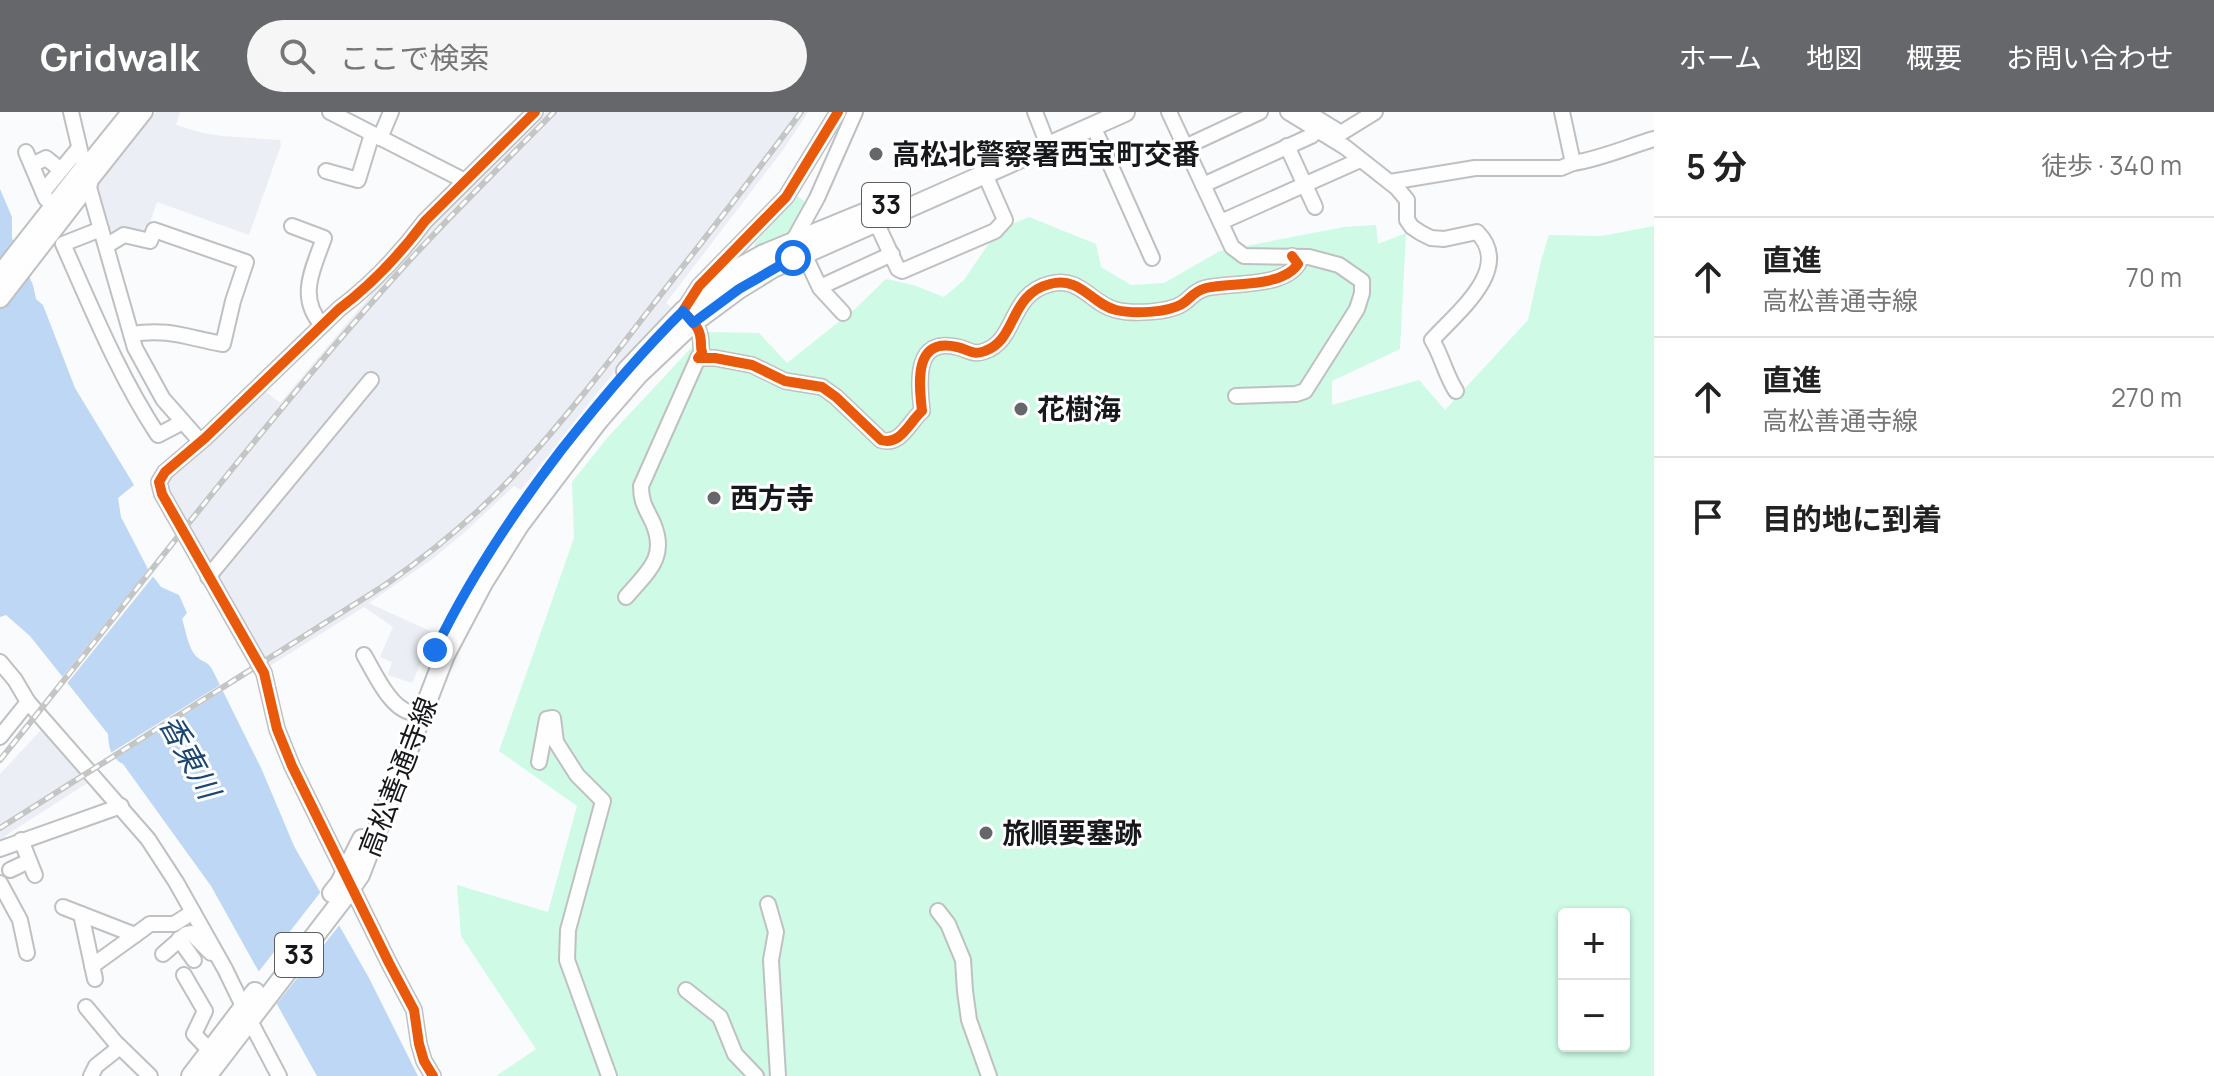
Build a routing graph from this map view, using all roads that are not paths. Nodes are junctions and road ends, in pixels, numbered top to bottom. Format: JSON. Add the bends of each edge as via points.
{"nodes":[{"id":1,"x":71,"y":112,"type":"edge"},
{"id":2,"x":129,"y":112,"type":"edge"},
{"id":3,"x":145,"y":112,"type":"edge"},
{"id":4,"x":330,"y":112,"type":"edge"},
{"id":5,"x":391,"y":112,"type":"edge"},
{"id":6,"x":535,"y":112,"type":"edge"},
{"id":7,"x":838,"y":112,"type":"edge"},
{"id":8,"x":855,"y":112,"type":"edge"},
{"id":9,"x":1035,"y":112,"type":"edge"},
{"id":10,"x":1125,"y":112,"type":"edge"},
{"id":11,"x":1169,"y":112,"type":"edge"},
{"id":12,"x":1260,"y":112,"type":"edge"},
{"id":13,"x":1288,"y":112,"type":"edge"},
{"id":14,"x":1307,"y":112,"type":"edge"},
{"id":15,"x":1375,"y":112,"type":"edge"},
{"id":16,"x":1562,"y":112,"type":"edge"},
{"id":17,"x":346,"y":116,"type":"edge"},
{"id":18,"x":1095,"y":119,"type":"edge"},
{"id":19,"x":1317,"y":131,"type":"junction"},
{"id":20,"x":1044,"y":135,"type":"junction"},
{"id":21,"x":376,"y":136,"type":"junction"},
{"id":22,"x":1654,"y":139,"type":"edge"},
{"id":23,"x":1287,"y":146,"type":"junction"},
{"id":24,"x":1185,"y":147,"type":"junction"},
{"id":25,"x":79,"y":148,"type":"junction"},
{"id":26,"x":1360,"y":160,"type":"junction"},
{"id":27,"x":1573,"y":163,"type":"junction"},
{"id":28,"x":982,"y":168,"type":"junction"},
{"id":29,"x":61,"y":170,"type":"junction"},
{"id":30,"x":326,"y":171,"type":"dead end"},
{"id":31,"x":86,"y":176,"type":"junction"},
{"id":32,"x":465,"y":181,"type":"junction"},
{"id":33,"x":1390,"y":182,"type":"junction"},
{"id":34,"x":1203,"y":185,"type":"junction"},
{"id":35,"x":1305,"y":185,"type":"junction"},
{"id":36,"x":817,"y":198,"type":"junction"},
{"id":37,"x":1315,"y":207,"type":"dead end"},
{"id":38,"x":876,"y":222,"type":"junction"},
{"id":39,"x":1221,"y":222,"type":"junction"},
{"id":40,"x":292,"y":226,"type":"dead end"},
{"id":41,"x":833,"y":227,"type":"junction"},
{"id":42,"x":101,"y":229,"type":"junction"},
{"id":43,"x":106,"y":246,"type":"junction"},
{"id":44,"x":798,"y":248,"type":"junction"},
{"id":45,"x":26,"y":250,"type":"junction"},
{"id":46,"x":892,"y":254,"type":"junction"},
{"id":47,"x":1292,"y":256,"type":"junction"},
{"id":48,"x":1152,"y":258,"type":"dead end"},
{"id":49,"x":0,"y":275,"type":"edge"},
{"id":50,"x":820,"y":287,"type":"junction"},
{"id":51,"x":0,"y":298,"type":"edge"},
{"id":52,"x":843,"y":313,"type":"dead end"},
{"id":53,"x":688,"y":317,"type":"junction"},
{"id":54,"x":322,"y":325,"type":"junction"},
{"id":55,"x":131,"y":334,"type":"junction"},
{"id":56,"x":698,"y":358,"type":"junction"},
{"id":57,"x":371,"y":380,"type":"dead end"},
{"id":58,"x":1456,"y":391,"type":"dead end"},
{"id":59,"x":1236,"y":396,"type":"dead end"},
{"id":60,"x":183,"y":422,"type":"junction"},
{"id":61,"x":200,"y":441,"type":"junction"},
{"id":62,"x":208,"y":577,"type":"junction"},
{"id":63,"x":626,"y":597,"type":"dead end"},
{"id":64,"x":364,"y":655,"type":"dead end"},
{"id":65,"x":0,"y":662,"type":"edge"},
{"id":66,"x":28,"y":702,"type":"junction"},
{"id":67,"x":410,"y":712,"type":"junction"},
{"id":68,"x":0,"y":737,"type":"edge"},
{"id":69,"x":539,"y":762,"type":"dead end"},
{"id":70,"x":121,"y":806,"type":"junction"},
{"id":71,"x":21,"y":840,"type":"junction"},
{"id":72,"x":0,"y":849,"type":"edge"},
{"id":73,"x":10,"y":870,"type":"dead end"},
{"id":74,"x":0,"y":883,"type":"edge"},
{"id":75,"x":346,"y":885,"type":"junction"},
{"id":76,"x":768,"y":904,"type":"dead end"},
{"id":77,"x":63,"y":907,"type":"dead end"},
{"id":78,"x":938,"y":911,"type":"dead end"},
{"id":79,"x":193,"y":912,"type":"junction"},
{"id":80,"x":81,"y":914,"type":"junction"},
{"id":81,"x":135,"y":935,"type":"junction"},
{"id":82,"x":179,"y":939,"type":"junction"},
{"id":83,"x":27,"y":953,"type":"dead end"},
{"id":84,"x":163,"y":954,"type":"dead end"},
{"id":85,"x":194,"y":960,"type":"dead end"},
{"id":86,"x":221,"y":961,"type":"junction"},
{"id":87,"x":184,"y":975,"type":"dead end"},
{"id":88,"x":686,"y":990,"type":"dead end"},
{"id":89,"x":86,"y":1007,"type":"dead end"},
{"id":90,"x":248,"y":1011,"type":"junction"},
{"id":91,"x":120,"y":1047,"type":"junction"},
{"id":92,"x":210,"y":1051,"type":"junction"},
{"id":93,"x":91,"y":1076,"type":"edge"},
{"id":94,"x":150,"y":1076,"type":"edge"},
{"id":95,"x":191,"y":1076,"type":"edge"},
{"id":96,"x":207,"y":1076,"type":"edge"},
{"id":97,"x":279,"y":1076,"type":"edge"},
{"id":98,"x":433,"y":1076,"type":"edge"},
{"id":99,"x":609,"y":1076,"type":"edge"},
{"id":100,"x":756,"y":1076,"type":"edge"},
{"id":101,"x":778,"y":1076,"type":"edge"},
{"id":102,"x":989,"y":1076,"type":"edge"}],
"edges":[{"from":1,"to":25,"type":"street"},
{"from":2,"to":31,"type":"street"},
{"from":3,"to":31,"type":"street"},
{"from":4,"to":17,"type":"street"},
{"from":5,"to":21,"type":"street"},
{"from":6,"to":32,"type":"street"},
{"from":7,"to":53,"type":"street","via":[[786,197],[699,286]]},
{"from":8,"to":36,"type":"street"},
{"from":9,"to":20,"type":"street"},
{"from":10,"to":18,"type":"main road","name":"高松善通寺線","number":"33"},
{"from":11,"to":24,"type":"street"},
{"from":12,"to":24,"type":"street"},
{"from":13,"to":19,"type":"street"},
{"from":14,"to":15,"type":"street","via":[[1341,133]]},
{"from":16,"to":27,"type":"street"},
{"from":17,"to":21,"type":"street"},
{"from":18,"to":20,"type":"main road","name":"高松善通寺線","number":"33"},
{"from":18,"to":28,"type":"main road","name":"高松善通寺線","number":"33"},
{"from":18,"to":48,"type":"street"},
{"from":19,"to":23,"type":"street"},
{"from":19,"to":26,"type":"street"},
{"from":20,"to":28,"type":"main road","name":"高松善通寺線","number":"33"},
{"from":21,"to":30,"type":"street","via":[[358,180]]},
{"from":21,"to":32,"type":"street"},
{"from":22,"to":27,"type":"street"},
{"from":23,"to":34,"type":"street"},
{"from":23,"to":35,"type":"street"},
{"from":24,"to":34,"type":"street"},
{"from":25,"to":29,"type":"street"},
{"from":25,"to":31,"type":"street"},
{"from":26,"to":33,"type":"street"},
{"from":26,"to":35,"type":"street"},
{"from":27,"to":33,"type":"street","via":[[1561,168],[1475,168]]},
{"from":28,"to":38,"type":"main road","name":"高松善通寺線","number":"33"},
{"from":28,"to":41,"type":"main road","name":"高松善通寺線","number":"33"},
{"from":28,"to":46,"type":"street","via":[[1005,220],[999,228],[905,271],[898,269]]},
{"from":29,"to":29,"type":"street","via":[[46,158],[29,159],[45,195]]},
{"from":31,"to":42,"type":"street"},
{"from":31,"to":45,"type":"main road"},
{"from":32,"to":54,"type":"street"},
{"from":33,"to":58,"type":"street","via":[[1407,200],[1407,220],[1421,233],[1444,239],[1477,232],[1487,246],[1490,257],[1482,286],[1432,340]]},
{"from":34,"to":39,"type":"street"},
{"from":35,"to":37,"type":"street"},
{"from":35,"to":39,"type":"street"},
{"from":36,"to":41,"type":"street","via":[[821,216]]},
{"from":36,"to":44,"type":"street"},
{"from":38,"to":44,"type":"main road","name":"高松善通寺線","number":"33"},
{"from":38,"to":46,"type":"street"},
{"from":39,"to":47,"type":"street","via":[[1232,247],[1244,256]]},
{"from":40,"to":54,"type":"street","via":[[324,238],[309,281],[308,304]]},
{"from":41,"to":44,"type":"main road","name":"高松善通寺線","number":"33"},
{"from":42,"to":43,"type":"street"},
{"from":42,"to":60,"type":"street","via":[[62,240],[137,404],[158,435]]},
{"from":43,"to":55,"type":"street"},
{"from":43,"to":55,"type":"street","via":[[124,235],[150,241],[154,230],[246,262],[223,344],[173,332]]},
{"from":44,"to":50,"type":"street"},
{"from":44,"to":53,"type":"main road","name":"高松善通寺線","number":"33"},
{"from":44,"to":53,"type":"main road","name":"高松善通寺線","number":"33","via":[[764,254],[742,266],[720,281]]},
{"from":45,"to":49,"type":"main road"},
{"from":45,"to":51,"type":"main road"},
{"from":46,"to":50,"type":"street"},
{"from":47,"to":56,"type":"street","via":[[1298,264],[1293,272],[1209,287],[1162,311],[1114,310],[1071,283],[1052,283],[1034,291],[1000,342],[986,351],[974,354],[946,345],[927,354],[918,376],[922,411],[896,441],[881,440],[822,387],[785,381],[752,365]]},
{"from":47,"to":59,"type":"street","via":[[1339,265],[1362,281],[1357,309],[1305,391]]},
{"from":50,"to":52,"type":"street"},
{"from":53,"to":56,"type":"street","via":[[700,329]]},
{"from":53,"to":67,"type":"main road","name":"高松善通寺線","number":"33","via":[[654,339],[607,392],[492,545],[453,613]]},
{"from":53,"to":75,"type":"main road","name":"高松善通寺線","number":"33","via":[[616,399],[501,552],[445,655],[364,865]]},
{"from":54,"to":61,"type":"street"},
{"from":55,"to":60,"type":"street","via":[[163,399]]},
{"from":56,"to":63,"type":"street","via":[[641,486],[641,500],[660,544],[656,562]]},
{"from":57,"to":62,"type":"street"},
{"from":60,"to":61,"type":"street"},
{"from":61,"to":62,"type":"street","via":[[159,482]]},
{"from":62,"to":75,"type":"street","via":[[264,673],[282,742]]},
{"from":64,"to":67,"type":"street","via":[[390,697]]},
{"from":65,"to":66,"type":"street"},
{"from":66,"to":68,"type":"street"},
{"from":66,"to":70,"type":"street"},
{"from":67,"to":75,"type":"main road","name":"高松善通寺線","number":"33"},
{"from":69,"to":99,"type":"street","via":[[547,719],[553,718],[556,742],[577,775],[603,801],[568,930],[567,960]]},
{"from":70,"to":71,"type":"street"},
{"from":70,"to":79,"type":"street"},
{"from":71,"to":72,"type":"street"},
{"from":71,"to":73,"type":"street","via":[[32,868]]},
{"from":74,"to":83,"type":"street","via":[[20,920]]},
{"from":75,"to":90,"type":"main road","name":"高松善通寺線","number":"33"},
{"from":75,"to":98,"type":"street","via":[[414,1010],[419,1044]]},
{"from":76,"to":101,"type":"street","via":[[776,932],[771,960]]},
{"from":77,"to":80,"type":"street"},
{"from":78,"to":102,"type":"street","via":[[963,960],[969,1020]]},
{"from":79,"to":81,"type":"street","via":[[174,924],[150,924]]},
{"from":79,"to":86,"type":"street"},
{"from":80,"to":81,"type":"street"},
{"from":80,"to":81,"type":"street","via":[[94,972]]},
{"from":82,"to":84,"type":"street"},
{"from":82,"to":85,"type":"street"},
{"from":82,"to":86,"type":"street","via":[[191,933]]},
{"from":86,"to":90,"type":"street"},
{"from":87,"to":92,"type":"street","via":[[205,1011],[194,1034]]},
{"from":88,"to":100,"type":"street","via":[[720,1017],[735,1054]]},
{"from":89,"to":91,"type":"street"},
{"from":90,"to":92,"type":"main road","name":"高松善通寺線","number":"33"},
{"from":90,"to":96,"type":"main road","name":"高松善通寺線","number":"33"},
{"from":90,"to":97,"type":"street"},
{"from":91,"to":93,"type":"street"},
{"from":91,"to":94,"type":"street"},
{"from":92,"to":95,"type":"main road","name":"高松善通寺線","number":"33"}]}
